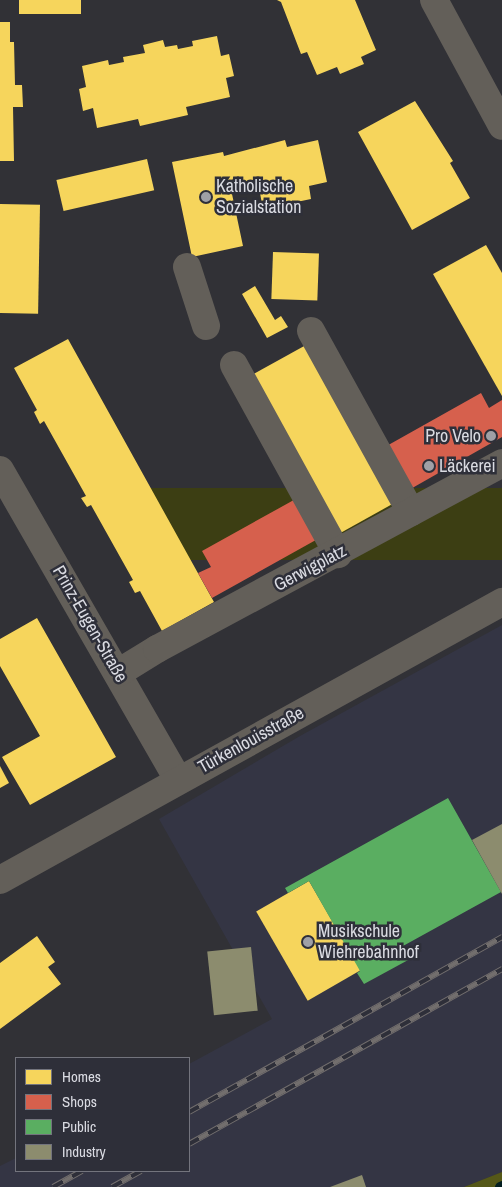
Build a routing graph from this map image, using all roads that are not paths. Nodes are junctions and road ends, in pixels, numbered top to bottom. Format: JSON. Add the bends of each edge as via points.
{"nodes":[{"id":1,"x":434,"y":0,"type":"edge"},
{"id":2,"x":502,"y":126,"type":"edge"},
{"id":3,"x":188,"y":267,"type":"dead end"},
{"id":4,"x":206,"y":326,"type":"dead end"},
{"id":5,"x":311,"y":331,"type":"dead end"},
{"id":6,"x":234,"y":365,"type":"dead end"},
{"id":7,"x":502,"y":463,"type":"edge"},
{"id":8,"x":0,"y":470,"type":"edge"},
{"id":9,"x":411,"y":512,"type":"junction"},
{"id":10,"x":338,"y":554,"type":"junction"},
{"id":11,"x":502,"y":602,"type":"edge"},
{"id":12,"x":118,"y":674,"type":"junction"},
{"id":13,"x":178,"y":779,"type":"junction"},
{"id":14,"x":0,"y":880,"type":"edge"}],
"edges":[{"from":1,"to":2,"type":"street"},
{"from":3,"to":4,"type":"street"},
{"from":5,"to":9,"type":"street"},
{"from":6,"to":10,"type":"street"},
{"from":7,"to":9,"type":"street","name":"Gerwigplatz"},
{"from":8,"to":12,"type":"street","name":"Prinz-Eugen-Straße"},
{"from":9,"to":10,"type":"street","name":"Gerwigplatz"},
{"from":10,"to":12,"type":"street","name":"Gerwigplatz","via":[[156,649]]},
{"from":11,"to":13,"type":"street","name":"Türkenlouisstraße"},
{"from":12,"to":13,"type":"street","name":"Prinz-Eugen-Straße"},
{"from":13,"to":14,"type":"street","name":"Türkenlouisstraße"}]}
